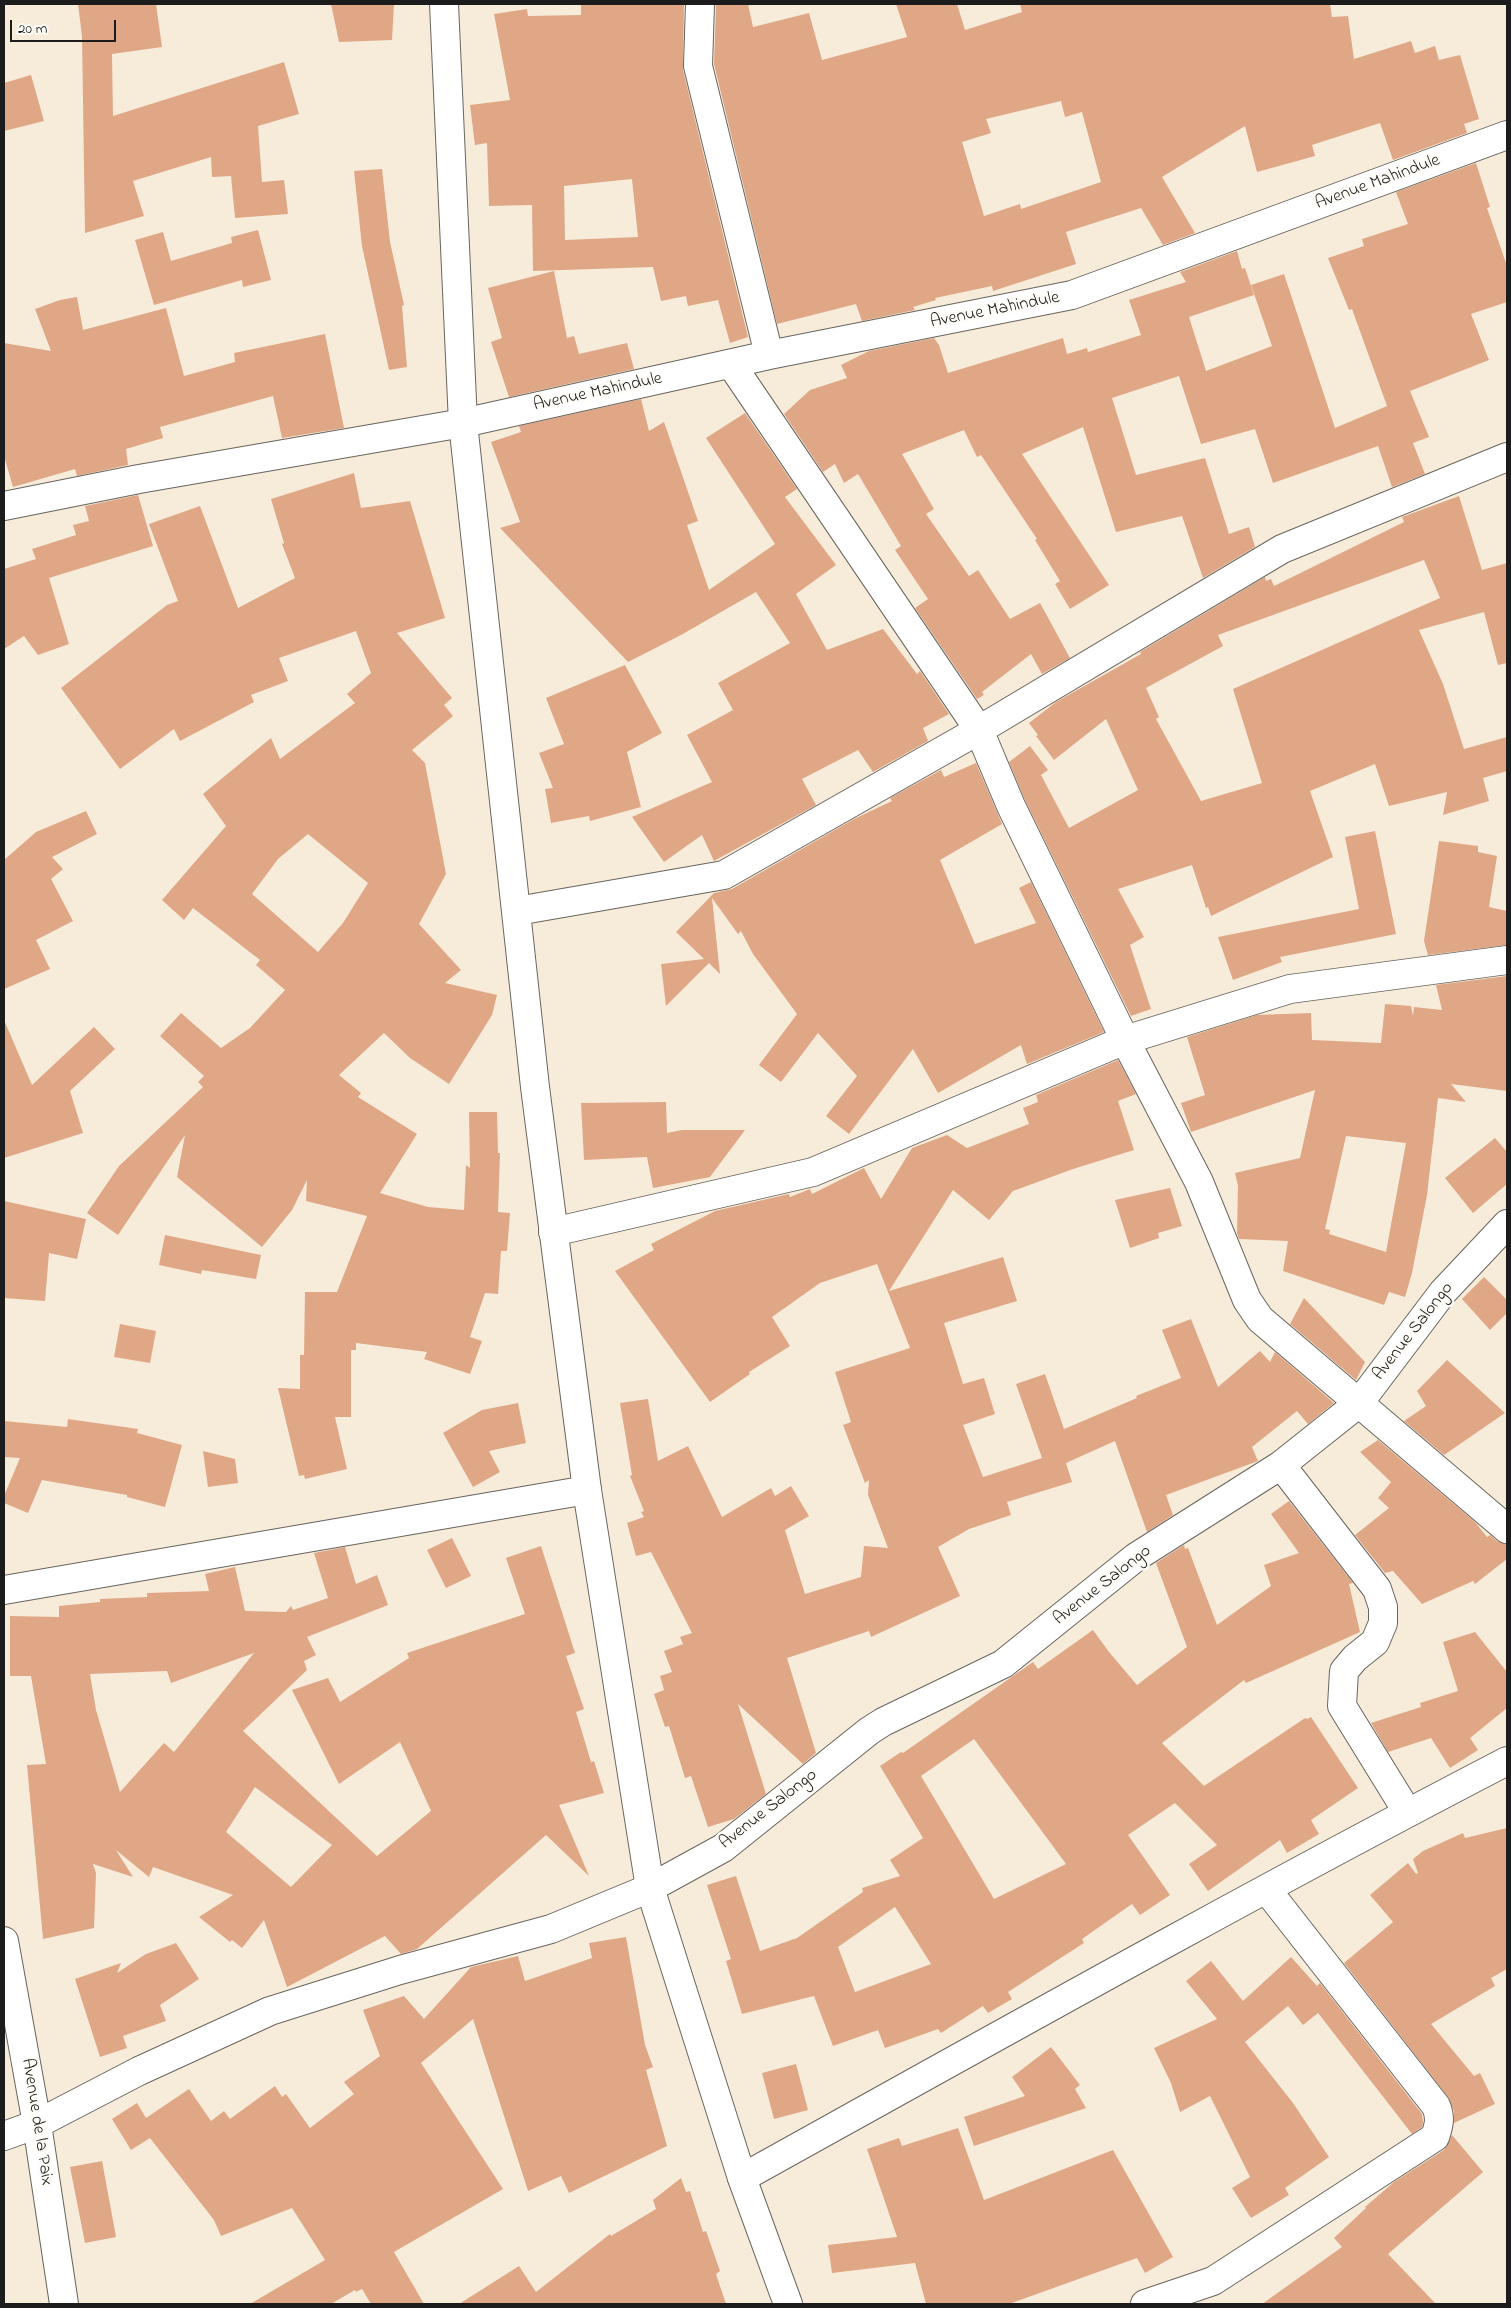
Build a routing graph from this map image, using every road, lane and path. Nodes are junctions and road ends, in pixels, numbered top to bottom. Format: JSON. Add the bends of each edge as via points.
{"nodes":[{"id":1,"x":444,"y":4,"type":"edge"},
{"id":2,"x":700,"y":4,"type":"edge"},
{"id":3,"x":1507,"y":135,"type":"edge"},
{"id":4,"x":769,"y":355,"type":"junction"},
{"id":5,"x":731,"y":364,"type":"junction"},
{"id":6,"x":463,"y":423,"type":"junction"},
{"id":7,"x":1507,"y":457,"type":"edge"},
{"id":8,"x":4,"y":506,"type":"edge"},
{"id":9,"x":979,"y":730,"type":"junction"},
{"id":10,"x":517,"y":911,"type":"junction"},
{"id":11,"x":1507,"y":960,"type":"edge"},
{"id":12,"x":1125,"y":1040,"type":"junction"},
{"id":13,"x":1507,"y":1224,"type":"edge"},
{"id":14,"x":553,"y":1232,"type":"junction"},
{"id":15,"x":1359,"y":1403,"type":"junction"},
{"id":16,"x":1281,"y":1465,"type":"junction"},
{"id":17,"x":587,"y":1490,"type":"junction"},
{"id":18,"x":1507,"y":1529,"type":"edge"},
{"id":19,"x":4,"y":1590,"type":"edge"},
{"id":20,"x":1507,"y":1761,"type":"edge"},
{"id":21,"x":1408,"y":1813,"type":"junction"},
{"id":22,"x":650,"y":1888,"type":"junction"},
{"id":23,"x":1267,"y":1890,"type":"junction"},
{"id":24,"x":4,"y":1941,"type":"edge"},
{"id":25,"x":37,"y":2124,"type":"junction"},
{"id":26,"x":4,"y":2136,"type":"edge"},
{"id":27,"x":742,"y":2178,"type":"junction"},
{"id":28,"x":64,"y":2304,"type":"edge"},
{"id":29,"x":788,"y":2304,"type":"edge"},
{"id":30,"x":1145,"y":2304,"type":"edge"}],
"edges":[{"from":1,"to":6,"type":"street"},
{"from":2,"to":4,"type":"street","via":[[698,66]]},
{"from":3,"to":4,"type":"street","name":"Avenue Mahindule","via":[[1083,293]]},
{"from":4,"to":5,"type":"street","name":"Avenue Mahindule"},
{"from":5,"to":6,"type":"street","name":"Avenue Mahindule"},
{"from":5,"to":9,"type":"street"},
{"from":6,"to":8,"type":"street","name":"Avenue Mahindule","via":[[139,479]]},
{"from":6,"to":10,"type":"street"},
{"from":7,"to":9,"type":"street","via":[[1282,549]]},
{"from":9,"to":10,"type":"street","via":[[724,875]]},
{"from":9,"to":12,"type":"street","via":[[1011,806]]},
{"from":10,"to":14,"type":"street"},
{"from":11,"to":12,"type":"street","via":[[1300,986]]},
{"from":12,"to":14,"type":"street","via":[[814,1172]]},
{"from":12,"to":15,"type":"street","via":[[1199,1182],[1252,1310]]},
{"from":13,"to":15,"type":"street","name":"Avenue Salongo","via":[[1443,1292]]},
{"from":14,"to":17,"type":"street"},
{"from":15,"to":16,"type":"street","name":"Avenue Salongo"},
{"from":15,"to":18,"type":"street"},
{"from":16,"to":21,"type":"street","via":[[1377,1589],[1383,1607],[1383,1623],[1375,1642],[1344,1670],[1342,1706]]},
{"from":16,"to":22,"type":"street","name":"Avenue Salongo","via":[[1136,1557],[1003,1664],[883,1722],[723,1848]]},
{"from":17,"to":19,"type":"street"},
{"from":17,"to":22,"type":"street"},
{"from":20,"to":21,"type":"street"},
{"from":21,"to":23,"type":"street"},
{"from":22,"to":25,"type":"street","name":"Avenue Salongo","via":[[551,1928],[270,2011],[139,2071]]},
{"from":22,"to":27,"type":"street"},
{"from":23,"to":27,"type":"street"},
{"from":23,"to":30,"type":"street","via":[[1436,2106],[1439,2127],[1435,2137],[1212,2280]]},
{"from":24,"to":25,"type":"street","name":"Avenue de la Paix"},
{"from":25,"to":26,"type":"street","name":"Avenue Salongo"},
{"from":25,"to":28,"type":"street","name":"Avenue de la Paix"},
{"from":27,"to":29,"type":"street"}]}
